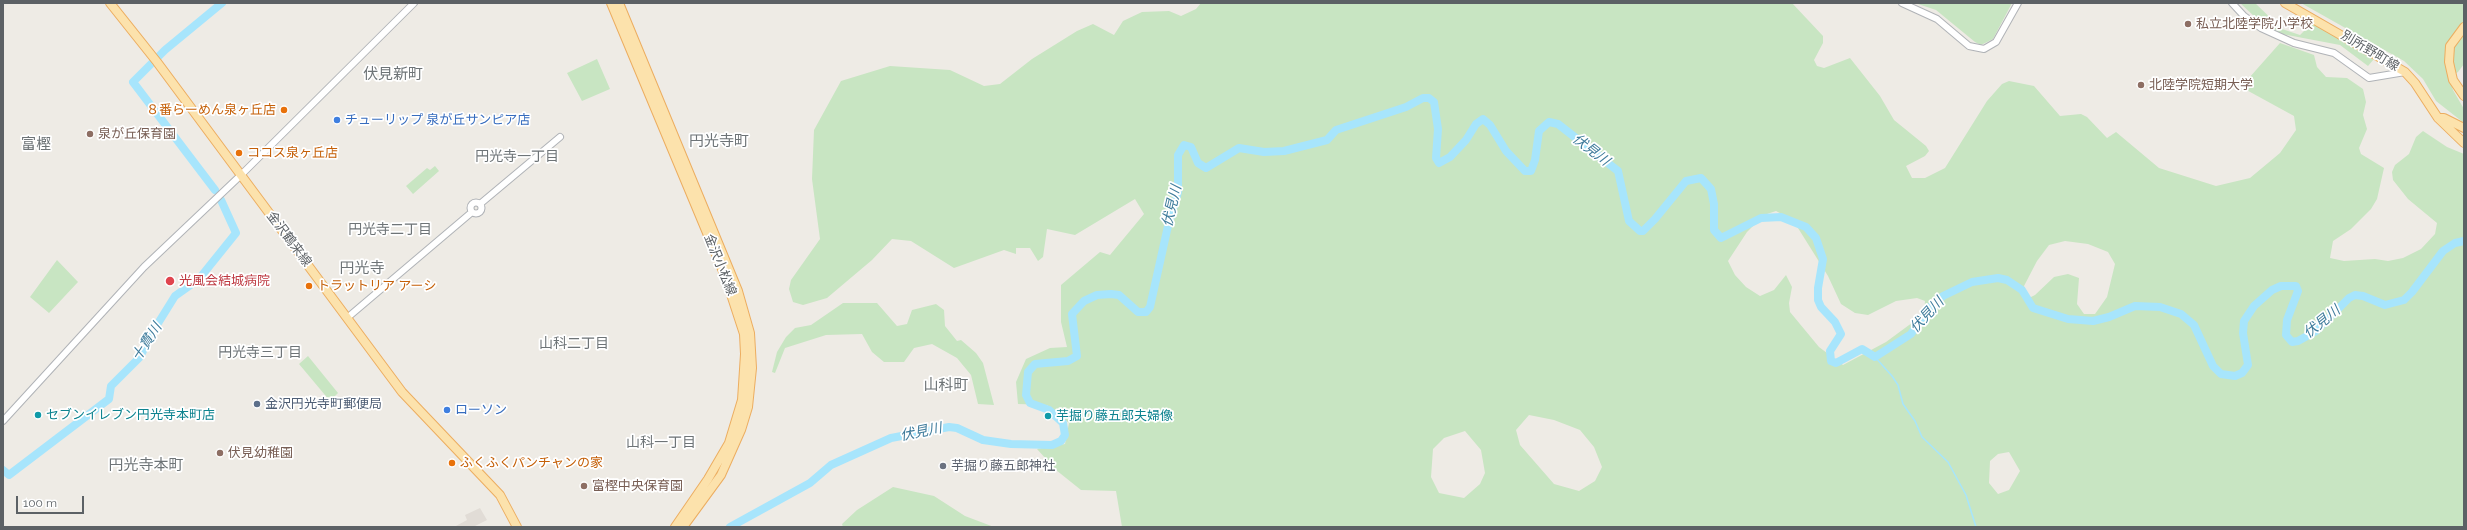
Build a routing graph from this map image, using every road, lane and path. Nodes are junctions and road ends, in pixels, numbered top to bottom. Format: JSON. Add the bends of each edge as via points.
{"nodes":[{"id":1,"x":110,"y":3,"type":"edge"},
{"id":2,"x":414,"y":3,"type":"edge"},
{"id":3,"x":611,"y":3,"type":"edge"},
{"id":4,"x":619,"y":3,"type":"edge"},
{"id":5,"x":1902,"y":3,"type":"edge"},
{"id":6,"x":2018,"y":3,"type":"edge"},
{"id":7,"x":2232,"y":3,"type":"edge"},
{"id":8,"x":2286,"y":3,"type":"edge"},
{"id":9,"x":2464,"y":26,"type":"edge"},
{"id":10,"x":2405,"y":72,"type":"junction"},
{"id":11,"x":2464,"y":96,"type":"edge"},
{"id":12,"x":2438,"y":118,"type":"junction"},
{"id":13,"x":2464,"y":128,"type":"edge"},
{"id":14,"x":560,"y":137,"type":"dead end"},
{"id":15,"x":2464,"y":142,"type":"edge"},
{"id":16,"x":241,"y":175,"type":"junction"},
{"id":17,"x":347,"y":318,"type":"junction"},
{"id":18,"x":3,"y":421,"type":"edge"},
{"id":19,"x":517,"y":527,"type":"edge"},
{"id":20,"x":675,"y":527,"type":"edge"},
{"id":21,"x":683,"y":527,"type":"edge"}],
"edges":[{"from":1,"to":16,"type":"main road","name":"金沢鶴来線"},
{"from":2,"to":16,"type":"street"},
{"from":3,"to":20,"type":"main road","name":"金沢小松線","via":[[725,276],[744,334],[742,400],[729,444]]},
{"from":4,"to":21,"type":"main road","name":"金沢小松線","via":[[738,291],[750,333],[752,368],[748,407],[741,430],[720,475]]},
{"from":5,"to":6,"type":"street","via":[[1937,19],[1969,46],[1984,49],[1996,42]]},
{"from":7,"to":10,"type":"street","via":[[2244,16],[2261,28],[2294,43],[2334,52],[2369,78]]},
{"from":8,"to":10,"type":"main road","name":"別所野町線"},
{"from":9,"to":11,"type":"main road","via":[[2450,46],[2449,62],[2453,80]]},
{"from":10,"to":12,"type":"main road","name":"別所野町線","via":[[2415,82]]},
{"from":12,"to":13,"type":"main road","via":[[2444,118]]},
{"from":12,"to":15,"type":"main road","name":"別所野町線"},
{"from":14,"to":17,"type":"street","via":[[480,204],[473,204],[472,212]]},
{"from":16,"to":17,"type":"main road","name":"金沢鶴来線"},
{"from":16,"to":18,"type":"street","via":[[144,266]]},
{"from":17,"to":19,"type":"main road","name":"金沢鶴来線","via":[[402,392],[500,495]]}]}
